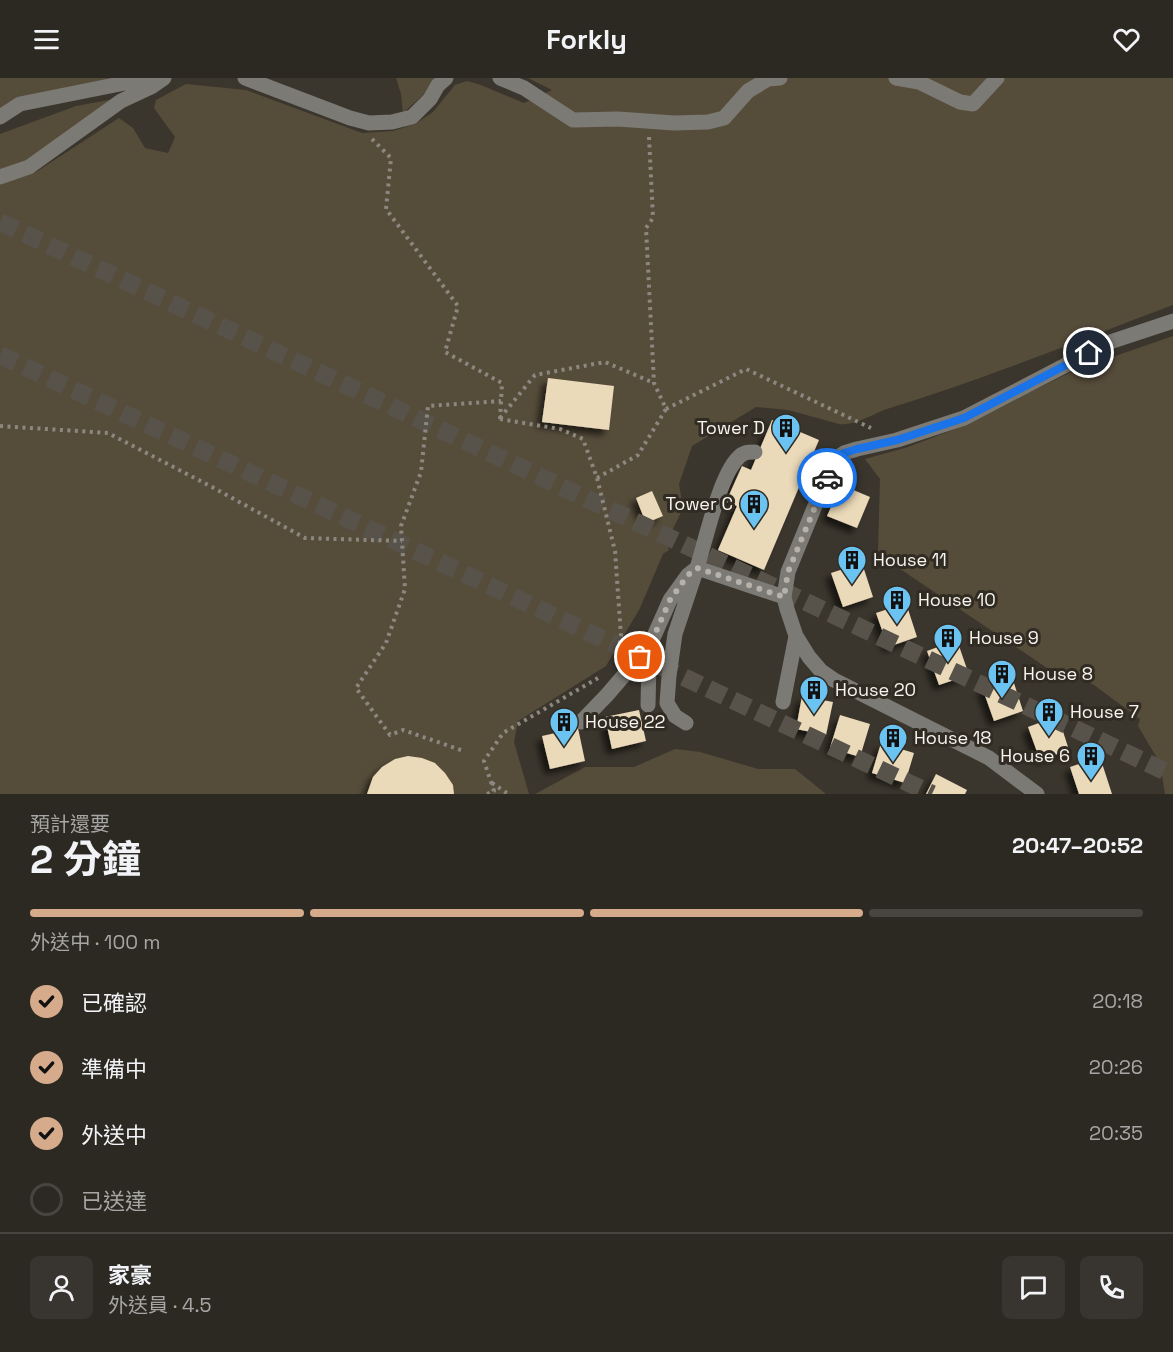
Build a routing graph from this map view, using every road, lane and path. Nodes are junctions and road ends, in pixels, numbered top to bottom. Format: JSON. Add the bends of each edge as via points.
{"nodes":[{"id":1,"x":150,"y":78,"type":"edge"},
{"id":2,"x":164,"y":78,"type":"edge"},
{"id":3,"x":245,"y":78,"type":"edge"},
{"id":4,"x":446,"y":78,"type":"edge"},
{"id":5,"x":500,"y":78,"type":"edge"},
{"id":6,"x":780,"y":78,"type":"edge"},
{"id":7,"x":896,"y":78,"type":"edge"},
{"id":8,"x":997,"y":78,"type":"edge"},
{"id":9,"x":0,"y":117,"type":"edge"},
{"id":10,"x":350,"y":118,"type":"junction"},
{"id":11,"x":648,"y":121,"type":"junction"},
{"id":12,"x":0,"y":177,"type":"edge"},
{"id":13,"x":1173,"y":321,"type":"edge"},
{"id":14,"x":654,"y":383,"type":"junction"},
{"id":15,"x":501,"y":401,"type":"junction"},
{"id":16,"x":666,"y":410,"type":"junction"},
{"id":17,"x":500,"y":419,"type":"junction"},
{"id":18,"x":0,"y":426,"type":"edge"},
{"id":19,"x":897,"y":440,"type":"junction"},
{"id":20,"x":755,"y":452,"type":"dead end"},
{"id":21,"x":597,"y":477,"type":"junction"},
{"id":22,"x":402,"y":541,"type":"junction"},
{"id":23,"x":697,"y":568,"type":"junction"},
{"id":24,"x":784,"y":597,"type":"junction"},
{"id":25,"x":796,"y":636,"type":"junction"},
{"id":26,"x":650,"y":645,"type":"junction"},
{"id":27,"x":617,"y":658,"type":"dead end"},
{"id":28,"x":605,"y":674,"type":"dead end"},
{"id":29,"x":783,"y":702,"type":"dead end"},
{"id":30,"x":648,"y":705,"type":"dead end"},
{"id":31,"x":580,"y":722,"type":"dead end"},
{"id":32,"x":687,"y":723,"type":"dead end"},
{"id":33,"x":461,"y":750,"type":"dead end"},
{"id":34,"x":491,"y":782,"type":"junction"},
{"id":35,"x":487,"y":794,"type":"edge"},
{"id":36,"x":508,"y":794,"type":"edge"},
{"id":37,"x":1037,"y":794,"type":"edge"}],
"edges":[{"from":1,"to":9,"type":"street","via":[[20,104]]},
{"from":2,"to":12,"type":"street","via":[[121,101],[29,167]]},
{"from":3,"to":10,"type":"street"},
{"from":4,"to":10,"type":"street","via":[[412,117],[369,123]]},
{"from":5,"to":11,"type":"street","via":[[524,88],[573,120]]},
{"from":6,"to":11,"type":"street","via":[[768,79],[748,91],[724,118],[708,122]]},
{"from":7,"to":8,"type":"street","via":[[919,82],[960,102],[973,104]]},
{"from":10,"to":15,"type":"path","via":[[392,158],[386,209],[458,306],[445,352],[502,383]]},
{"from":11,"to":14,"type":"path","via":[[653,218],[646,228]]},
{"from":13,"to":19,"type":"street","via":[[1110,342],[964,418]]},
{"from":14,"to":16,"type":"path"},
{"from":14,"to":17,"type":"path","via":[[605,362],[535,375]]},
{"from":15,"to":17,"type":"path"},
{"from":15,"to":22,"type":"path","via":[[428,406],[421,472],[401,526]]},
{"from":16,"to":19,"type":"path","via":[[746,369]]},
{"from":16,"to":21,"type":"path","via":[[638,455]]},
{"from":17,"to":21,"type":"path","via":[[560,429],[583,439]]},
{"from":18,"to":22,"type":"path","via":[[108,433],[305,538]]},
{"from":19,"to":24,"type":"street","via":[[836,458],[788,572]]},
{"from":20,"to":23,"type":"street","via":[[737,459],[722,485]]},
{"from":21,"to":27,"type":"path","via":[[615,551],[621,636]]},
{"from":22,"to":33,"type":"path","via":[[405,589],[386,644],[356,688],[390,735],[403,730]]},
{"from":23,"to":24,"type":"street"},
{"from":23,"to":26,"type":"street","via":[[670,600]]},
{"from":23,"to":32,"type":"street","via":[[675,634],[667,704],[675,716]]},
{"from":24,"to":25,"type":"street"},
{"from":25,"to":29,"type":"street"},
{"from":25,"to":37,"type":"street","via":[[808,657],[834,680],[989,758]]},
{"from":26,"to":30,"type":"street"},
{"from":26,"to":31,"type":"street"},
{"from":28,"to":34,"type":"path","via":[[503,733],[484,761]]},
{"from":34,"to":35,"type":"path","via":[[494,791]]},
{"from":34,"to":36,"type":"path"}]}
